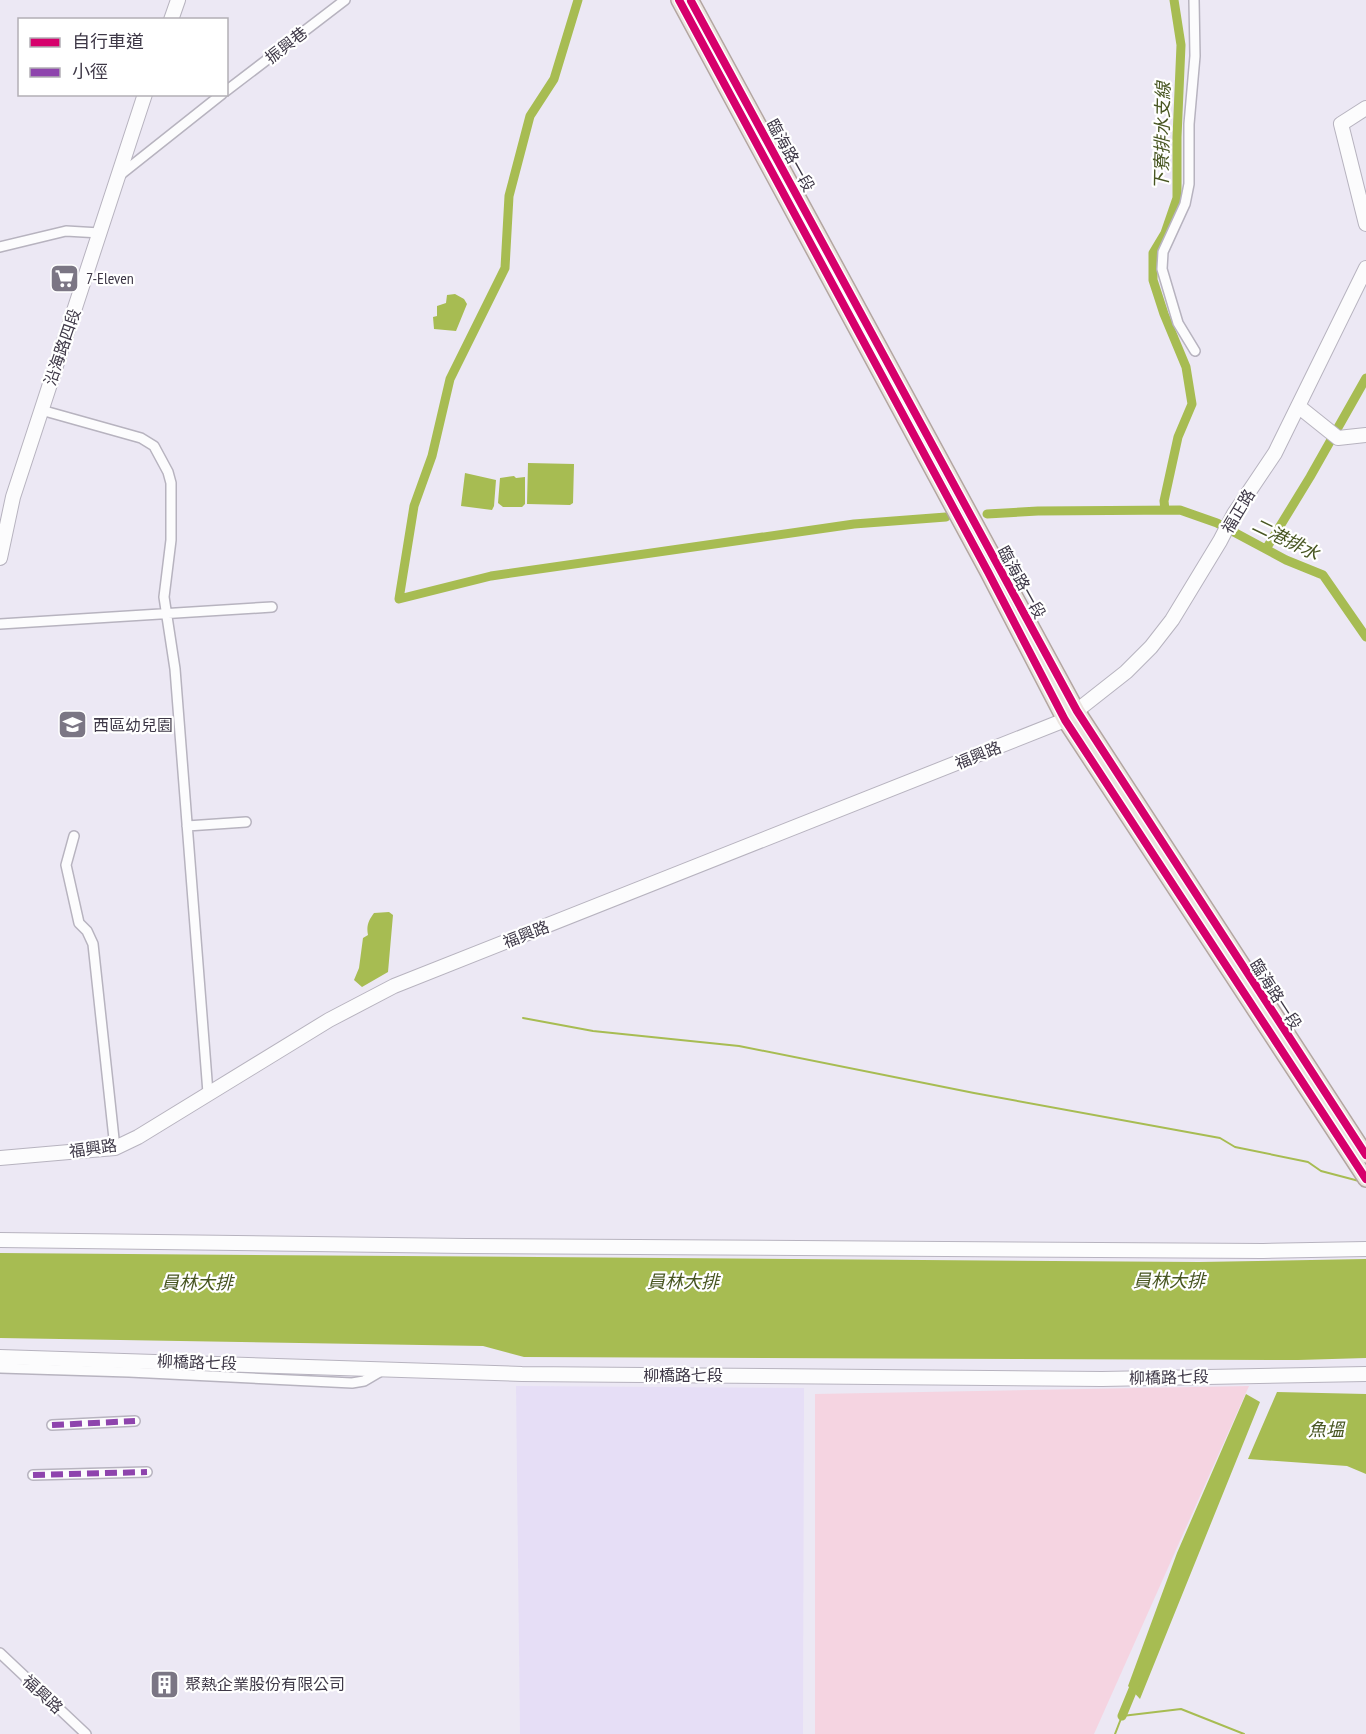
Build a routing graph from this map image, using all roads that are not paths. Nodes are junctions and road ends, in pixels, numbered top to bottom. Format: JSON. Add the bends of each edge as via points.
{"nodes":[{"id":1,"x":178,"y":0,"type":"edge"},
{"id":2,"x":345,"y":0,"type":"edge"},
{"id":3,"x":679,"y":0,"type":"edge"},
{"id":4,"x":691,"y":0,"type":"edge"},
{"id":5,"x":1194,"y":0,"type":"edge"},
{"id":6,"x":172,"y":18,"type":"edge"},
{"id":7,"x":228,"y":89,"type":"edge"},
{"id":8,"x":145,"y":96,"type":"edge"},
{"id":9,"x":219,"y":96,"type":"edge"},
{"id":10,"x":1366,"y":108,"type":"edge"},
{"id":11,"x":118,"y":177,"type":"junction"},
{"id":12,"x":1366,"y":224,"type":"edge"},
{"id":13,"x":100,"y":233,"type":"junction"},
{"id":14,"x":0,"y":247,"type":"edge"},
{"id":15,"x":1366,"y":268,"type":"edge"},
{"id":16,"x":1194,"y":351,"type":"dead end"},
{"id":17,"x":1298,"y":406,"type":"junction"},
{"id":18,"x":41,"y":410,"type":"junction"},
{"id":19,"x":1366,"y":435,"type":"edge"},
{"id":20,"x":0,"y":558,"type":"edge"},
{"id":21,"x":272,"y":607,"type":"dead end"},
{"id":22,"x":166,"y":614,"type":"junction"},
{"id":23,"x":0,"y":624,"type":"edge"},
{"id":24,"x":1071,"y":715,"type":"junction"},
{"id":25,"x":246,"y":822,"type":"dead end"},
{"id":26,"x":187,"y":826,"type":"junction"},
{"id":27,"x":74,"y":836,"type":"dead end"},
{"id":28,"x":208,"y":1093,"type":"junction"},
{"id":29,"x":115,"y":1148,"type":"junction"},
{"id":30,"x":1366,"y":1155,"type":"edge"},
{"id":31,"x":0,"y":1158,"type":"edge"},
{"id":32,"x":1366,"y":1179,"type":"edge"},
{"id":33,"x":0,"y":1240,"type":"edge"},
{"id":34,"x":1366,"y":1249,"type":"edge"},
{"id":35,"x":0,"y":1357,"type":"edge"},
{"id":36,"x":0,"y":1368,"type":"edge"},
{"id":37,"x":382,"y":1370,"type":"junction"},
{"id":38,"x":1366,"y":1374,"type":"edge"},
{"id":39,"x":135,"y":1421,"type":"dead end"},
{"id":40,"x":52,"y":1425,"type":"dead end"},
{"id":41,"x":147,"y":1472,"type":"dead end"},
{"id":42,"x":33,"y":1475,"type":"dead end"},
{"id":43,"x":0,"y":1653,"type":"edge"},
{"id":44,"x":86,"y":1734,"type":"edge"}],
"edges":[{"from":1,"to":6,"type":"main road"},
{"from":2,"to":7,"type":"street","name":"振興巷"},
{"from":3,"to":24,"type":"main road","name":"臨海路一段","via":[[988,572]]},
{"from":4,"to":24,"type":"main road","name":"臨海路一段"},
{"from":5,"to":16,"type":"street","via":[[1189,184],[1185,204],[1163,252],[1162,269],[1178,323]]},
{"from":8,"to":11,"type":"main road","name":"沿海路四段"},
{"from":9,"to":11,"type":"street"},
{"from":10,"to":12,"type":"main road","via":[[1341,124]]},
{"from":11,"to":13,"type":"main road","name":"沿海路四段"},
{"from":13,"to":14,"type":"street","via":[[66,231]]},
{"from":13,"to":18,"type":"main road","name":"沿海路四段"},
{"from":15,"to":17,"type":"main road","name":"福正路"},
{"from":17,"to":19,"type":"main road","via":[[1338,438]]},
{"from":17,"to":24,"type":"main road","name":"福正路","via":[[1275,453],[1172,620],[1126,672]]},
{"from":18,"to":20,"type":"main road","name":"沿海路四段","via":[[13,496]]},
{"from":18,"to":22,"type":"street","via":[[141,438],[154,446],[171,483]]},
{"from":21,"to":22,"type":"street"},
{"from":22,"to":23,"type":"street"},
{"from":22,"to":26,"type":"street","via":[[175,669]]},
{"from":24,"to":28,"type":"main road","name":"福興路","via":[[394,986]]},
{"from":24,"to":30,"type":"main road","name":"臨海路一段"},
{"from":24,"to":32,"type":"main road","name":"臨海路一段"},
{"from":25,"to":26,"type":"street"},
{"from":26,"to":28,"type":"street"},
{"from":27,"to":29,"type":"street","via":[[66,865],[79,923],[93,945]]},
{"from":28,"to":29,"type":"main road","name":"福興路"},
{"from":29,"to":31,"type":"main road","name":"福興路"},
{"from":33,"to":34,"type":"main road"},
{"from":35,"to":37,"type":"main road","name":"柳橋路七段"},
{"from":36,"to":37,"type":"street","via":[[352,1383]]},
{"from":37,"to":38,"type":"main road","name":"柳橋路七段","via":[[1101,1379]]},
{"from":39,"to":40,"type":"street"},
{"from":41,"to":42,"type":"street"},
{"from":43,"to":44,"type":"street","name":"福興路"}]}
